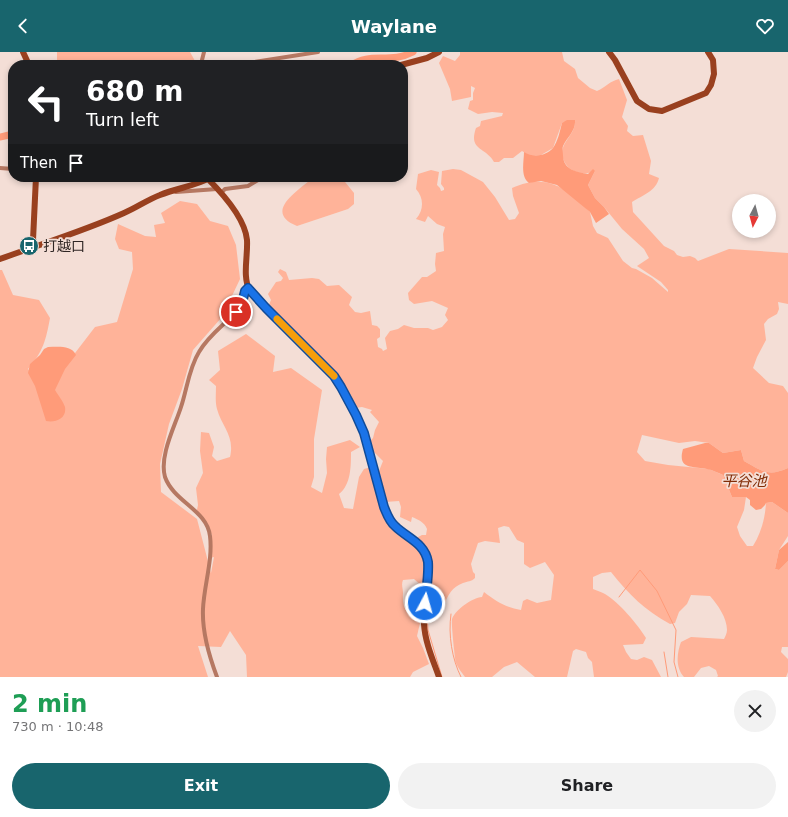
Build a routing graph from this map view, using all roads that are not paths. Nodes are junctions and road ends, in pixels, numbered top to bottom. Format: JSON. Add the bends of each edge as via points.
{"nodes":[{"id":1,"x":318,"y":52,"type":"edge"},
{"id":2,"x":440,"y":52,"type":"edge"},
{"id":3,"x":609,"y":52,"type":"edge"},
{"id":4,"x":708,"y":52,"type":"edge"},
{"id":5,"x":267,"y":60,"type":"edge"},
{"id":6,"x":408,"y":63,"type":"edge"},
{"id":7,"x":36,"y":182,"type":"edge"},
{"id":8,"x":202,"y":182,"type":"edge"},
{"id":9,"x":213,"y":182,"type":"edge"},
{"id":10,"x":255,"y":182,"type":"edge"},
{"id":11,"x":172,"y":190,"type":"junction"},
{"id":12,"x":219,"y":191,"type":"junction"},
{"id":13,"x":35,"y":246,"type":"junction"},
{"id":14,"x":0,"y":260,"type":"edge"},
{"id":15,"x":248,"y":288,"type":"junction"},
{"id":16,"x":217,"y":677,"type":"edge"},
{"id":17,"x":439,"y":677,"type":"edge"}],
"edges":[{"from":1,"to":5,"type":"street"},
{"from":2,"to":6,"type":"street"},
{"from":3,"to":4,"type":"street","via":[[637,101],[648,109],[662,110],[706,92],[714,74],[714,60]]},
{"from":7,"to":13,"type":"street","via":[[33,240]]},
{"from":8,"to":11,"type":"street"},
{"from":9,"to":12,"type":"street"},
{"from":10,"to":12,"type":"street","via":[[242,188]]},
{"from":11,"to":12,"type":"street"},
{"from":11,"to":13,"type":"street","via":[[98,224]]},
{"from":12,"to":15,"type":"street","via":[[244,228]]},
{"from":13,"to":14,"type":"street"},
{"from":15,"to":16,"type":"street","via":[[236,312],[207,340],[195,358],[182,406],[168,442],[164,467],[170,488],[198,513],[210,535],[203,609],[210,655]]},
{"from":15,"to":17,"type":"street","via":[[334,376],[364,433],[387,514],[395,526],[414,540],[424,552],[428,568],[424,625]]}]}
